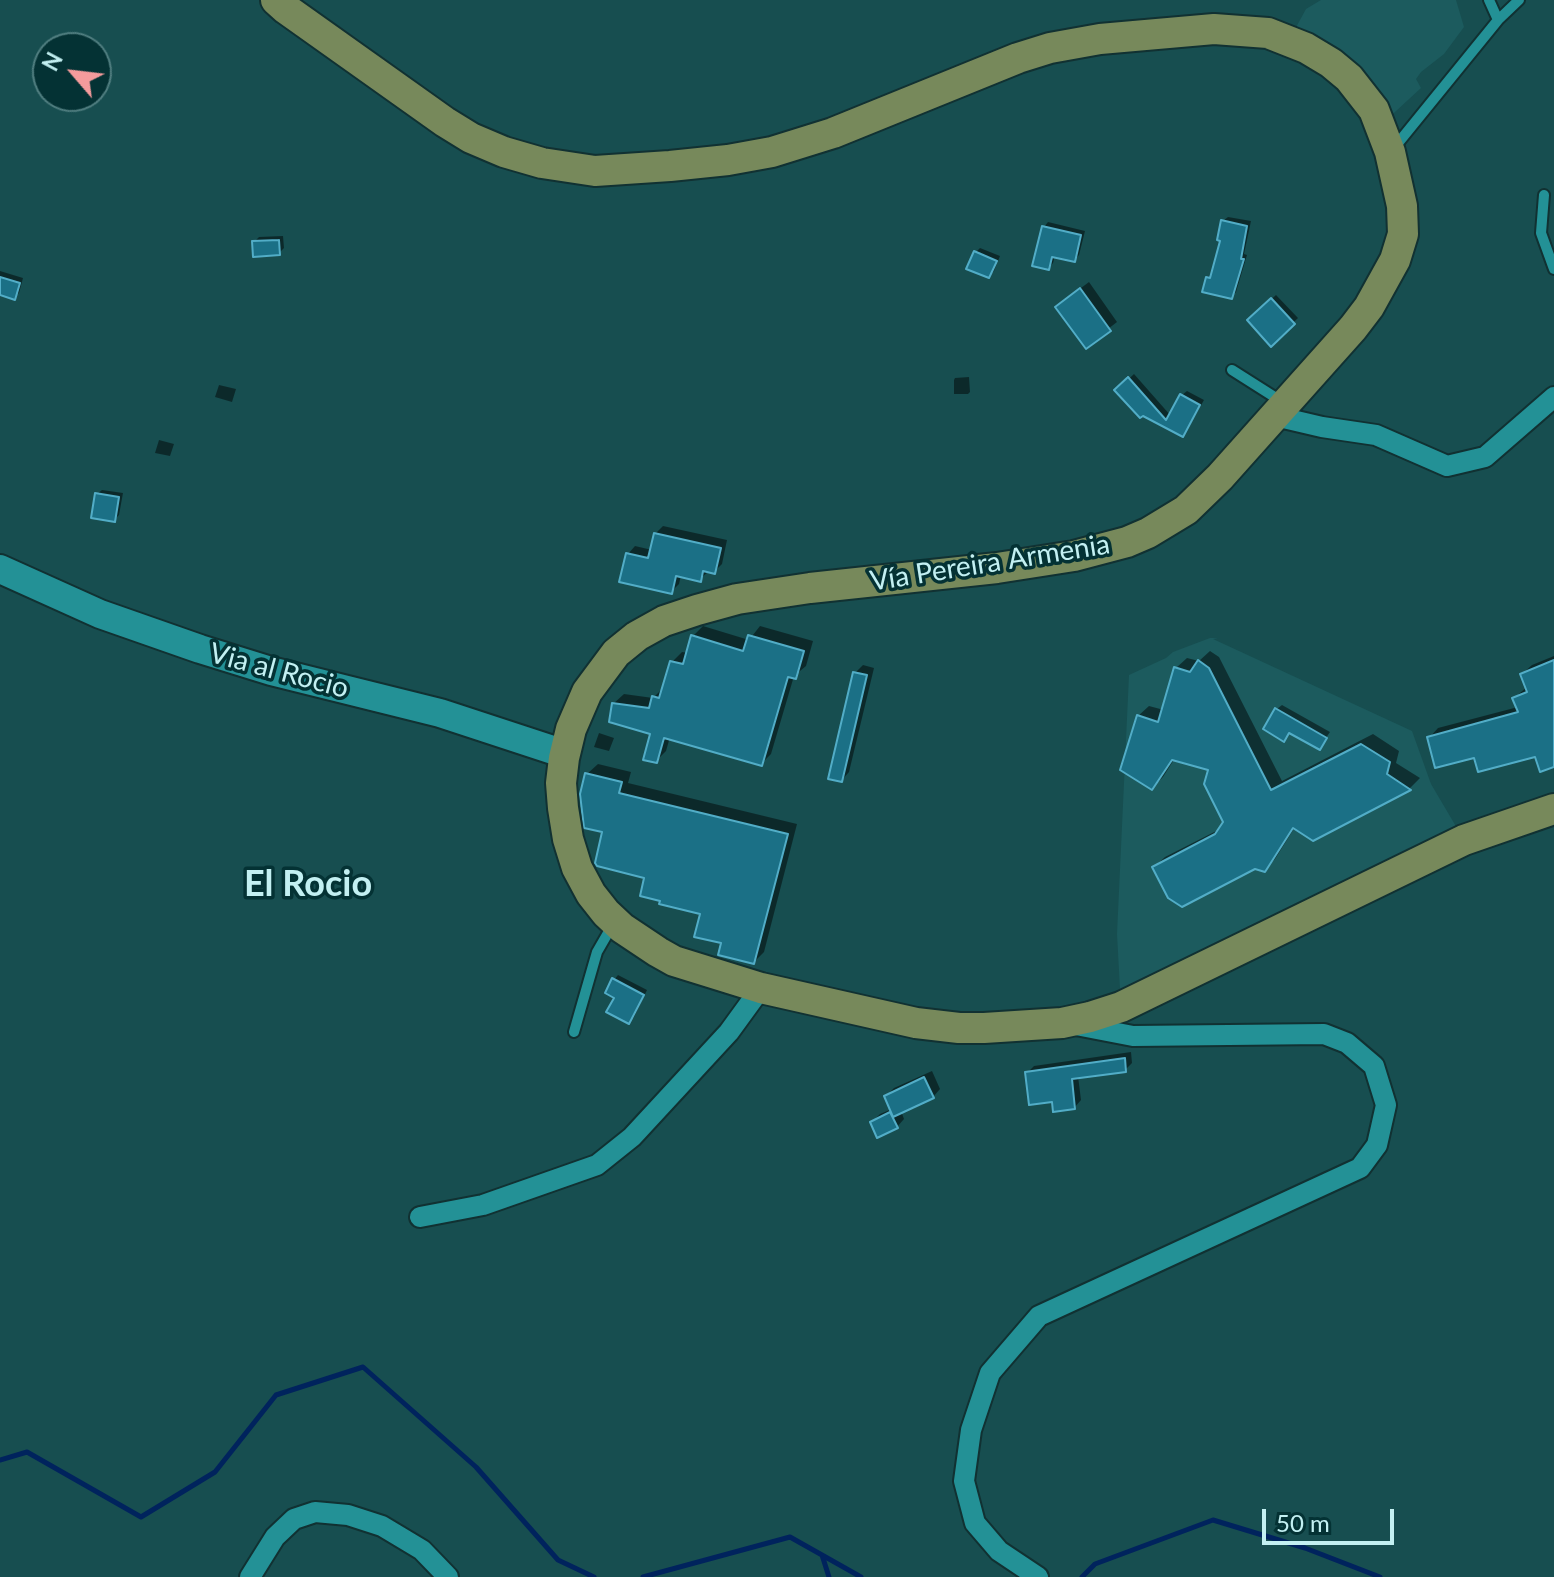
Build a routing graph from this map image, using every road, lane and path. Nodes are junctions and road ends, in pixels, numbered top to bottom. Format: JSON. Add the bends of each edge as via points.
{"nodes":[{"id":1,"x":276,"y":0,"type":"edge"},
{"id":2,"x":1489,"y":0,"type":"edge"},
{"id":3,"x":1519,"y":0,"type":"edge"},
{"id":4,"x":1498,"y":20,"type":"junction"},
{"id":5,"x":1390,"y":152,"type":"junction"},
{"id":6,"x":1544,"y":195,"type":"dead end"},
{"id":7,"x":1554,"y":269,"type":"edge"},
{"id":8,"x":1232,"y":370,"type":"dead end"},
{"id":9,"x":1554,"y":397,"type":"edge"},
{"id":10,"x":1280,"y":410,"type":"junction"},
{"id":11,"x":0,"y":569,"type":"edge"},
{"id":12,"x":565,"y":754,"type":"junction"},
{"id":13,"x":1554,"y":809,"type":"edge"},
{"id":14,"x":615,"y":921,"type":"junction"},
{"id":15,"x":761,"y":988,"type":"junction"},
{"id":16,"x":1062,"y":1023,"type":"junction"},
{"id":17,"x":574,"y":1032,"type":"dead end"},
{"id":18,"x":420,"y":1217,"type":"dead end"},
{"id":19,"x":250,"y":1577,"type":"edge"},
{"id":20,"x":448,"y":1577,"type":"edge"},
{"id":21,"x":1038,"y":1577,"type":"edge"}],
"edges":[{"from":1,"to":5,"type":"main road","name":"Vía Pereira Armenia","via":[[471,138],[568,168],[623,170],[772,152],[1050,48],[1214,29],[1268,33],[1331,63],[1374,110]]},
{"from":2,"to":4,"type":"lane"},
{"from":3,"to":4,"type":"lane"},
{"from":4,"to":5,"type":"lane"},
{"from":5,"to":10,"type":"main road","name":"Vía Pereira Armenia","via":[[1402,206],[1403,234],[1395,260],[1353,328]]},
{"from":6,"to":7,"type":"lane","via":[[1541,233]]},
{"from":8,"to":10,"type":"lane"},
{"from":9,"to":10,"type":"street","via":[[1485,457],[1447,466],[1376,435],[1322,427]]},
{"from":10,"to":12,"type":"main road","name":"Vía Pereira Armenia","via":[[1186,510],[1127,542],[997,568],[737,599],[664,621],[637,636],[601,672],[579,707]]},
{"from":11,"to":12,"type":"main road","name":"Via al Rocio","via":[[100,614],[200,649],[440,713]]},
{"from":12,"to":14,"type":"main road","name":"Vía Pereira Armenia","via":[[561,783],[568,839],[591,894]]},
{"from":13,"to":16,"type":"main road","name":"Vía Pereira Armenia","via":[[1464,840],[1121,1007]]},
{"from":14,"to":15,"type":"main road","name":"Vía Pereira Armenia","via":[[674,961]]},
{"from":14,"to":17,"type":"lane","via":[[597,952]]},
{"from":15,"to":16,"type":"main road","name":"Vía Pereira Armenia","via":[[927,1025],[998,1028]]},
{"from":15,"to":18,"type":"street","via":[[729,1032],[632,1137],[597,1165],[483,1205]]},
{"from":16,"to":21,"type":"street","via":[[1133,1036],[1324,1034],[1347,1043],[1374,1066],[1386,1105],[1377,1145],[1360,1168],[1039,1316],[990,1373],[971,1430],[964,1481],[975,1523],[999,1551]]},
{"from":19,"to":20,"type":"street","via":[[275,1537],[294,1519],[315,1512],[382,1526],[422,1550]]}]}
